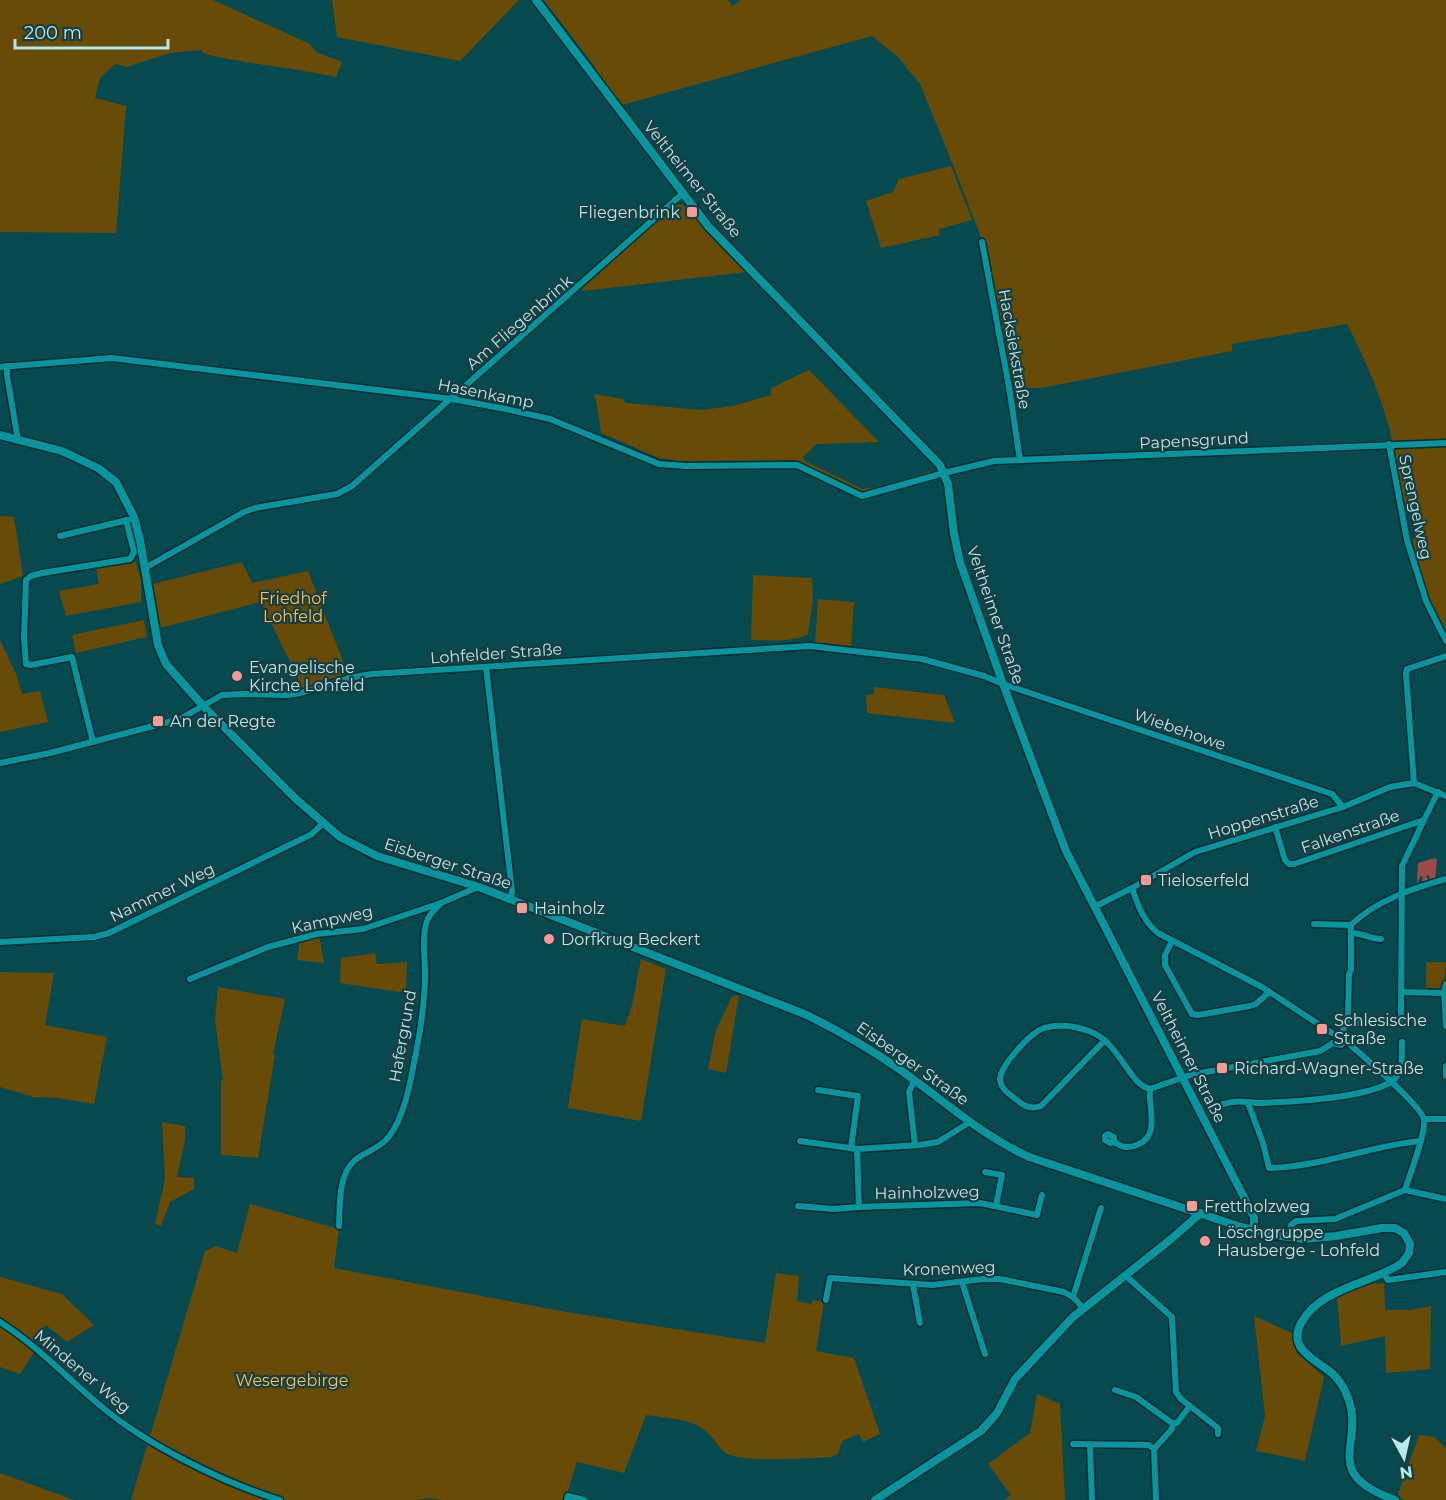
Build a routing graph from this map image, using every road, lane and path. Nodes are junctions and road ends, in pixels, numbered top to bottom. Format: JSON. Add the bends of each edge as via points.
{"nodes":[{"id":1,"x":536,"y":0,"type":"edge"},
{"id":2,"x":682,"y":194,"type":"junction"},
{"id":3,"x":982,"y":242,"type":"dead end"},
{"id":4,"x":4,"y":366,"type":"edge"},
{"id":5,"x":452,"y":399,"type":"junction"},
{"id":6,"x":0,"y":435,"type":"edge"},
{"id":7,"x":18,"y":440,"type":"junction"},
{"id":8,"x":1446,"y":443,"type":"edge"},
{"id":9,"x":1389,"y":444,"type":"junction"},
{"id":10,"x":1020,"y":460,"type":"junction"},
{"id":11,"x":944,"y":473,"type":"junction"},
{"id":12,"x":130,"y":519,"type":"junction"},
{"id":13,"x":60,"y":536,"type":"dead end"},
{"id":14,"x":145,"y":568,"type":"junction"},
{"id":15,"x":1446,"y":641,"type":"edge"},
{"id":16,"x":1446,"y":656,"type":"edge"},
{"id":17,"x":486,"y":667,"type":"junction"},
{"id":18,"x":1003,"y":684,"type":"junction"},
{"id":19,"x":204,"y":707,"type":"junction"},
{"id":20,"x":93,"y":742,"type":"junction"},
{"id":21,"x":0,"y":763,"type":"edge"},
{"id":22,"x":1414,"y":783,"type":"junction"},
{"id":23,"x":1438,"y":792,"type":"junction"},
{"id":24,"x":1446,"y":796,"type":"edge"},
{"id":25,"x":1343,"y":807,"type":"junction"},
{"id":26,"x":1424,"y":820,"type":"junction"},
{"id":27,"x":322,"y":824,"type":"junction"},
{"id":28,"x":1275,"y":827,"type":"junction"},
{"id":29,"x":1446,"y":879,"type":"edge"},
{"id":30,"x":479,"y":887,"type":"junction"},
{"id":31,"x":1132,"y":888,"type":"junction"},
{"id":32,"x":1402,"y":895,"type":"junction"},
{"id":33,"x":511,"y":899,"type":"junction"},
{"id":34,"x":441,"y":903,"type":"junction"},
{"id":35,"x":1094,"y":907,"type":"junction"},
{"id":36,"x":1314,"y":924,"type":"dead end"},
{"id":37,"x":1351,"y":929,"type":"junction"},
{"id":38,"x":1381,"y":939,"type":"dead end"},
{"id":39,"x":1172,"y":941,"type":"junction"},
{"id":40,"x":0,"y":942,"type":"edge"},
{"id":41,"x":190,"y":979,"type":"dead end"},
{"id":42,"x":1446,"y":984,"type":"edge"},
{"id":43,"x":1269,"y":992,"type":"junction"},
{"id":44,"x":1402,"y":992,"type":"junction"},
{"id":45,"x":1444,"y":993,"type":"junction"},
{"id":46,"x":1347,"y":1023,"type":"junction"},
{"id":47,"x":1446,"y":1026,"type":"edge"},
{"id":48,"x":1343,"y":1030,"type":"junction"},
{"id":49,"x":1332,"y":1033,"type":"junction"},
{"id":50,"x":1105,"y":1040,"type":"junction"},
{"id":51,"x":1346,"y":1041,"type":"junction"},
{"id":52,"x":1402,"y":1042,"type":"dead end"},
{"id":53,"x":1333,"y":1043,"type":"junction"},
{"id":54,"x":1446,"y":1066,"type":"edge"},
{"id":55,"x":1201,"y":1073,"type":"junction"},
{"id":56,"x":1446,"y":1076,"type":"edge"},
{"id":57,"x":1182,"y":1078,"type":"junction"},
{"id":58,"x":914,"y":1081,"type":"junction"},
{"id":59,"x":1391,"y":1082,"type":"junction"},
{"id":60,"x":1150,"y":1089,"type":"junction"},
{"id":61,"x":818,"y":1090,"type":"dead end"},
{"id":62,"x":1248,"y":1103,"type":"junction"},
{"id":63,"x":1424,"y":1119,"type":"junction"},
{"id":64,"x":1446,"y":1119,"type":"edge"},
{"id":65,"x":970,"y":1122,"type":"junction"},
{"id":66,"x":800,"y":1141,"type":"dead end"},
{"id":67,"x":1420,"y":1141,"type":"junction"},
{"id":68,"x":1114,"y":1142,"type":"dead end"},
{"id":69,"x":915,"y":1145,"type":"junction"},
{"id":70,"x":854,"y":1148,"type":"junction"},
{"id":71,"x":985,"y":1172,"type":"dead end"},
{"id":72,"x":1405,"y":1190,"type":"junction"},
{"id":73,"x":1042,"y":1195,"type":"dead end"},
{"id":74,"x":1446,"y":1199,"type":"edge"},
{"id":75,"x":798,"y":1206,"type":"dead end"},
{"id":76,"x":996,"y":1206,"type":"junction"},
{"id":77,"x":859,"y":1207,"type":"junction"},
{"id":78,"x":1101,"y":1208,"type":"dead end"},
{"id":79,"x":1201,"y":1213,"type":"junction"},
{"id":80,"x":339,"y":1226,"type":"dead end"},
{"id":81,"x":1254,"y":1230,"type":"junction"},
{"id":82,"x":1288,"y":1238,"type":"junction"},
{"id":83,"x":1446,"y":1272,"type":"edge"},
{"id":84,"x":1383,"y":1273,"type":"junction"},
{"id":85,"x":1126,"y":1276,"type":"junction"},
{"id":86,"x":962,"y":1282,"type":"junction"},
{"id":87,"x":913,"y":1285,"type":"junction"},
{"id":88,"x":1073,"y":1297,"type":"junction"},
{"id":89,"x":826,"y":1300,"type":"dead end"},
{"id":90,"x":1083,"y":1308,"type":"junction"},
{"id":91,"x":0,"y":1322,"type":"edge"},
{"id":92,"x":920,"y":1323,"type":"dead end"},
{"id":93,"x":985,"y":1354,"type":"dead end"},
{"id":94,"x":1115,"y":1390,"type":"dead end"},
{"id":95,"x":1190,"y":1406,"type":"junction"},
{"id":96,"x":1173,"y":1424,"type":"junction"},
{"id":97,"x":1218,"y":1434,"type":"dead end"},
{"id":98,"x":1073,"y":1444,"type":"dead end"},
{"id":99,"x":1090,"y":1445,"type":"junction"},
{"id":100,"x":1154,"y":1449,"type":"junction"},
{"id":101,"x":1373,"y":1496,"type":"edge"},
{"id":102,"x":280,"y":1500,"type":"edge"},
{"id":103,"x":567,"y":1500,"type":"edge"},
{"id":104,"x":584,"y":1500,"type":"edge"},
{"id":105,"x":875,"y":1500,"type":"edge"},
{"id":106,"x":1092,"y":1500,"type":"edge"},
{"id":107,"x":1155,"y":1500,"type":"edge"},
{"id":108,"x":1395,"y":1500,"type":"edge"}],
"edges":[{"from":1,"to":2,"type":"main road","name":"Veltheimer Straße"},
{"from":2,"to":5,"type":"street","name":"Am Fliegenbrink"},
{"from":2,"to":11,"type":"main road","name":"Veltheimer Straße"},
{"from":3,"to":10,"type":"street","name":"Hacksiekstraße"},
{"from":4,"to":5,"type":"street","name":"Hasenkamp","via":[[112,358]]},
{"from":4,"to":7,"type":"street","name":"Hasenkamp"},
{"from":5,"to":11,"type":"street","name":"Hasenkamp","via":[[550,419],[658,464],[797,465],[862,496]]},
{"from":5,"to":14,"type":"street","name":"Am Fliegenbrink","via":[[352,486],[337,494],[244,512]]},
{"from":6,"to":7,"type":"main road","name":"Eisberger Straße"},
{"from":7,"to":12,"type":"main road","name":"Eisberger Straße","via":[[62,450],[98,468],[116,482]]},
{"from":8,"to":9,"type":"street","name":"Papensgrund"},
{"from":9,"to":10,"type":"street","name":"Papensgrund"},
{"from":9,"to":15,"type":"street","name":"Sprengelweg","via":[[1407,540],[1426,601]]},
{"from":10,"to":11,"type":"street","name":"Papensgrund","via":[[994,461]]},
{"from":11,"to":18,"type":"main road","name":"Veltheimer Straße","via":[[957,550]]},
{"from":12,"to":13,"type":"street"},
{"from":12,"to":14,"type":"main road","name":"Eisberger Straße"},
{"from":12,"to":20,"type":"street","via":[[134,552],[130,559],[42,573],[26,580],[26,664],[72,657]]},
{"from":14,"to":19,"type":"main road","name":"Eisberger Straße","via":[[158,645],[166,664]]},
{"from":16,"to":22,"type":"street","via":[[1407,669]]},
{"from":17,"to":18,"type":"street","name":"Lohfelder Straße","via":[[810,646],[922,659]]},
{"from":17,"to":19,"type":"street","name":"Lohfelder Straße","via":[[372,674],[287,695],[222,695]]},
{"from":17,"to":33,"type":"street"},
{"from":18,"to":25,"type":"street","name":"Wiebehowe","via":[[1332,794]]},
{"from":18,"to":35,"type":"main road","name":"Veltheimer Straße","via":[[1066,851]]},
{"from":19,"to":20,"type":"street","name":"Lohfelder Straße","via":[[180,719]]},
{"from":19,"to":27,"type":"main road","name":"Eisberger Straße"},
{"from":20,"to":21,"type":"street","name":"Lohfelder Straße"},
{"from":22,"to":23,"type":"street"},
{"from":22,"to":25,"type":"street","name":"Hoppenstraße"},
{"from":23,"to":24,"type":"street"},
{"from":23,"to":26,"type":"street","name":"Falkenstraße"},
{"from":25,"to":28,"type":"street","name":"Hoppenstraße"},
{"from":26,"to":28,"type":"street","name":"Falkenstraße","via":[[1294,864],[1285,860]]},
{"from":26,"to":32,"type":"street","name":"Falkenstraße","via":[[1402,866]]},
{"from":27,"to":30,"type":"main road","name":"Eisberger Straße","via":[[377,856]]},
{"from":27,"to":40,"type":"street","name":"Nammer Weg","via":[[312,834],[109,933]]},
{"from":28,"to":31,"type":"street","name":"Hoppenstraße","via":[[1195,852]]},
{"from":29,"to":32,"type":"street"},
{"from":30,"to":33,"type":"main road","name":"Eisberger Straße"},
{"from":30,"to":34,"type":"street","name":"Kampweg"},
{"from":31,"to":35,"type":"street","name":"Hoppenstraße"},
{"from":31,"to":39,"type":"street","via":[[1150,927]]},
{"from":32,"to":37,"type":"street","via":[[1364,912]]},
{"from":32,"to":44,"type":"street"},
{"from":33,"to":58,"type":"main road","name":"Eisberger Straße","via":[[807,1015],[853,1038]]},
{"from":34,"to":41,"type":"street","name":"Kampweg","via":[[363,929],[317,934],[268,947]]},
{"from":34,"to":80,"type":"street","name":"Hafergrund","via":[[425,928],[423,1006],[414,1067],[405,1097],[395,1127],[385,1142],[356,1159],[348,1169]]},
{"from":35,"to":57,"type":"main road","name":"Veltheimer Straße"},
{"from":36,"to":37,"type":"street"},
{"from":37,"to":38,"type":"street"},
{"from":37,"to":46,"type":"street"},
{"from":39,"to":43,"type":"street"},
{"from":39,"to":43,"type":"street","via":[[1165,964],[1192,1014],[1250,1006]]},
{"from":42,"to":45,"type":"street"},
{"from":43,"to":49,"type":"street"},
{"from":44,"to":45,"type":"street"},
{"from":44,"to":46,"type":"street","via":[[1399,1021]]},
{"from":45,"to":47,"type":"street"},
{"from":46,"to":48,"type":"street"},
{"from":48,"to":49,"type":"street"},
{"from":48,"to":51,"type":"street"},
{"from":49,"to":53,"type":"street"},
{"from":50,"to":50,"type":"street","via":[[1079,1028],[1045,1028],[1027,1038],[1003,1070],[1001,1085],[1025,1106],[1041,1106]]},
{"from":50,"to":60,"type":"street","via":[[1139,1084]]},
{"from":51,"to":53,"type":"street","via":[[1341,1045]]},
{"from":51,"to":59,"type":"street"},
{"from":52,"to":59,"type":"street","via":[[1401,1069]]},
{"from":53,"to":55,"type":"street","via":[[1320,1051]]},
{"from":54,"to":56,"type":"street"},
{"from":55,"to":57,"type":"street"},
{"from":55,"to":62,"type":"street","via":[[1210,1106]]},
{"from":57,"to":60,"type":"street"},
{"from":57,"to":81,"type":"main road","name":"Veltheimer Straße","via":[[1250,1209]]},
{"from":58,"to":65,"type":"main road","name":"Eisberger Straße"},
{"from":58,"to":69,"type":"street","via":[[909,1092]]},
{"from":59,"to":62,"type":"street","via":[[1335,1097]]},
{"from":59,"to":63,"type":"street"},
{"from":60,"to":68,"type":"street","via":[[1153,1121],[1147,1138],[1133,1147],[1122,1148]]},
{"from":61,"to":70,"type":"street","name":"Hainholzweg","via":[[858,1096]]},
{"from":62,"to":67,"type":"street","via":[[1269,1168]]},
{"from":63,"to":64,"type":"street"},
{"from":63,"to":67,"type":"street"},
{"from":65,"to":69,"type":"street","via":[[938,1142]]},
{"from":65,"to":79,"type":"main road","name":"Eisberger Straße","via":[[1029,1156]]},
{"from":66,"to":70,"type":"street"},
{"from":67,"to":72,"type":"street"},
{"from":69,"to":70,"type":"street"},
{"from":70,"to":77,"type":"street","name":"Hainholzweg"},
{"from":71,"to":76,"type":"street","name":"Hainholzweg","via":[[1002,1175]]},
{"from":72,"to":74,"type":"street"},
{"from":72,"to":82,"type":"street","via":[[1335,1219],[1296,1221]]},
{"from":73,"to":76,"type":"street","name":"Hainholzweg","via":[[1037,1215]]},
{"from":75,"to":77,"type":"street","name":"Hainholzweg"},
{"from":76,"to":77,"type":"street","name":"Hainholzweg","via":[[981,1203]]},
{"from":78,"to":88,"type":"street"},
{"from":79,"to":81,"type":"main road","name":"Eisberger Straße"},
{"from":79,"to":85,"type":"main road"},
{"from":81,"to":82,"type":"main road","name":"Eisberger Straße"},
{"from":82,"to":84,"type":"main road","name":"Eisberger Straße","via":[[1318,1238],[1382,1228],[1400,1230],[1409,1239],[1409,1253],[1402,1263]]},
{"from":83,"to":84,"type":"street","via":[[1388,1280]]},
{"from":84,"to":101,"type":"main road","via":[[1318,1305],[1302,1321],[1298,1337],[1306,1355],[1332,1374],[1344,1389],[1352,1415],[1350,1462]]},
{"from":85,"to":90,"type":"main road"},
{"from":85,"to":95,"type":"street","via":[[1172,1317],[1176,1392]]},
{"from":86,"to":87,"type":"street","name":"Kronenweg"},
{"from":86,"to":88,"type":"street","name":"Kronenweg","via":[[1000,1279]]},
{"from":86,"to":93,"type":"street"},
{"from":87,"to":89,"type":"street","name":"Kronenweg","via":[[830,1278]]},
{"from":87,"to":92,"type":"street"},
{"from":88,"to":90,"type":"street"},
{"from":90,"to":105,"type":"main road","via":[[1015,1379],[997,1413],[981,1431]]},
{"from":91,"to":102,"type":"street","name":"Mindener Weg","via":[[36,1347],[103,1408],[146,1438],[252,1491]]},
{"from":94,"to":96,"type":"street","via":[[1136,1397]]},
{"from":95,"to":96,"type":"street"},
{"from":95,"to":97,"type":"street","via":[[1218,1428]]},
{"from":96,"to":100,"type":"street"},
{"from":98,"to":99,"type":"street"},
{"from":99,"to":100,"type":"street","via":[[1149,1445]]},
{"from":99,"to":106,"type":"street"},
{"from":100,"to":107,"type":"street"},
{"from":101,"to":108,"type":"main road"},
{"from":103,"to":104,"type":"street","via":[[568,1496]]}]}
